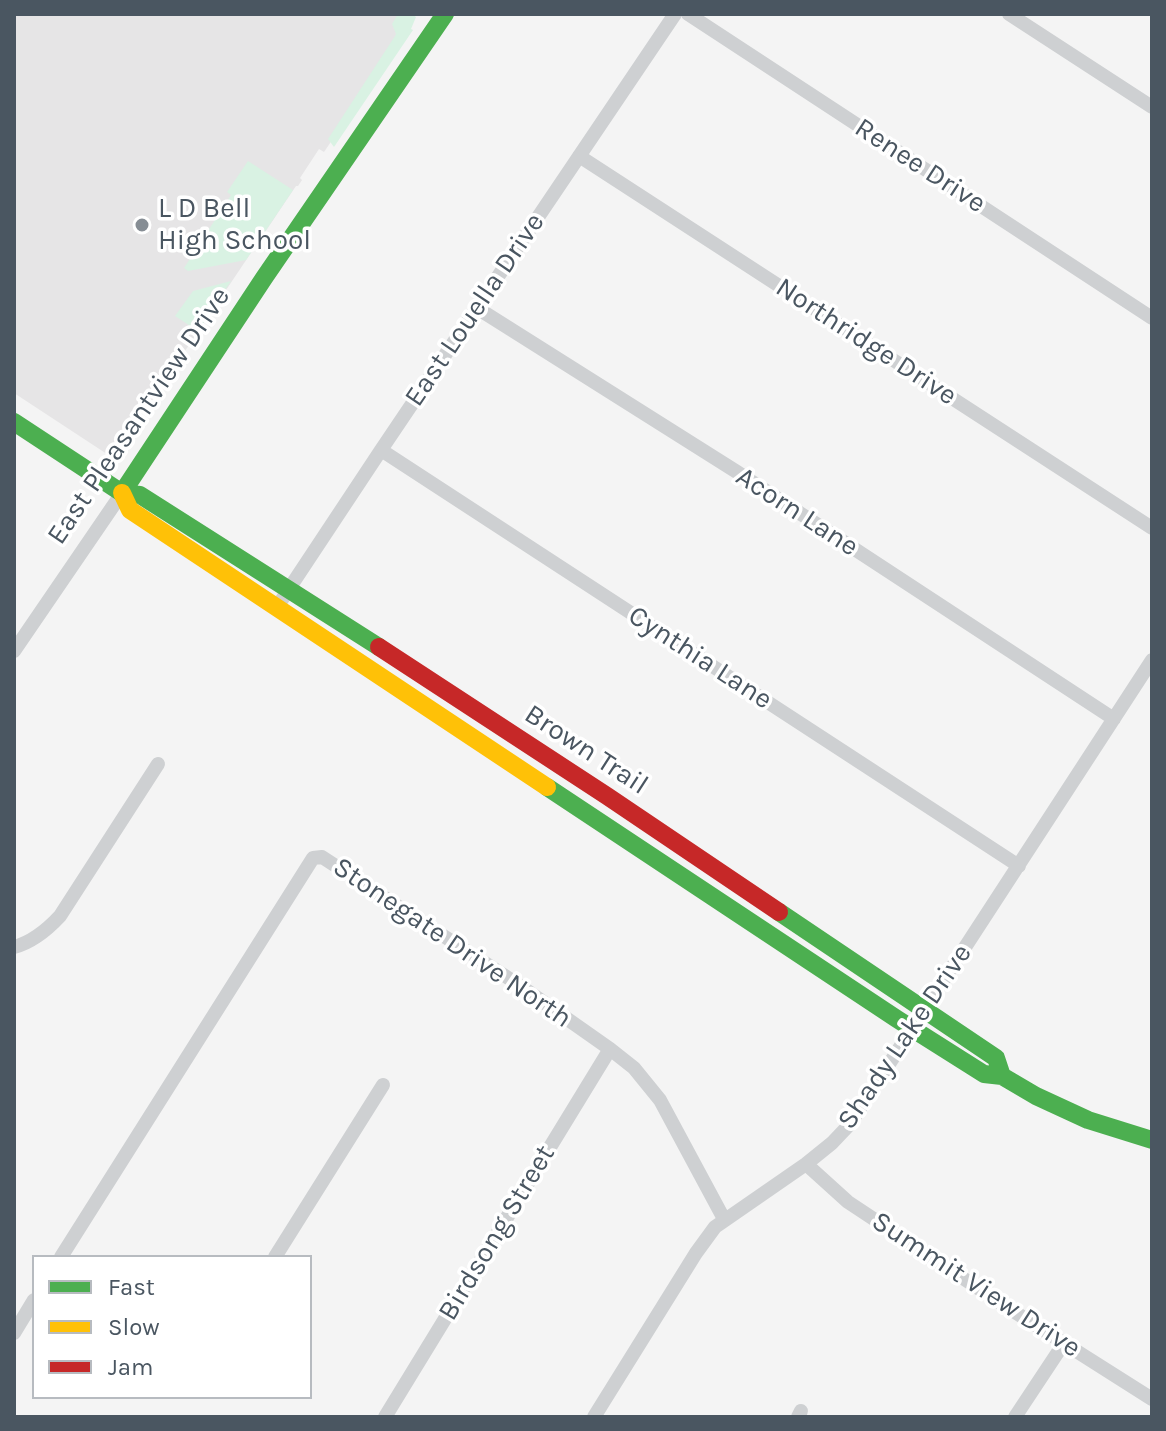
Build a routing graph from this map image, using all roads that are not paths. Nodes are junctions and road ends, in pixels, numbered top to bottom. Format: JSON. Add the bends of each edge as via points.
{"nodes":[{"id":1,"x":445,"y":14,"type":"edge"},
{"id":2,"x":675,"y":14,"type":"edge"},
{"id":3,"x":688,"y":14,"type":"edge"},
{"id":4,"x":1009,"y":14,"type":"edge"},
{"id":5,"x":1152,"y":107,"type":"edge"},
{"id":6,"x":579,"y":156,"type":"junction"},
{"id":7,"x":477,"y":308,"type":"junction"},
{"id":8,"x":1152,"y":318,"type":"edge"},
{"id":9,"x":14,"y":422,"type":"edge"},
{"id":10,"x":381,"y":450,"type":"junction"},
{"id":11,"x":122,"y":493,"type":"junction"},
{"id":12,"x":1152,"y":528,"type":"edge"},
{"id":13,"x":289,"y":589,"type":"junction"},
{"id":14,"x":277,"y":607,"type":"junction"},
{"id":15,"x":14,"y":651,"type":"edge"},
{"id":16,"x":1152,"y":660,"type":"edge"},
{"id":17,"x":1114,"y":719,"type":"junction"},
{"id":18,"x":158,"y":764,"type":"dead end"},
{"id":19,"x":607,"y":796,"type":"junction"},
{"id":20,"x":594,"y":818,"type":"junction"},
{"id":21,"x":1019,"y":866,"type":"junction"},
{"id":22,"x":14,"y":947,"type":"edge"},
{"id":23,"x":925,"y":1011,"type":"junction"},
{"id":24,"x":913,"y":1029,"type":"junction"},
{"id":25,"x":610,"y":1049,"type":"junction"},
{"id":26,"x":1002,"y":1076,"type":"junction"},
{"id":27,"x":383,"y":1085,"type":"dead end"},
{"id":28,"x":1152,"y":1140,"type":"edge"},
{"id":29,"x":806,"y":1164,"type":"junction"},
{"id":30,"x":724,"y":1219,"type":"junction"},
{"id":31,"x":62,"y":1255,"type":"edge"},
{"id":32,"x":276,"y":1255,"type":"edge"},
{"id":33,"x":32,"y":1304,"type":"edge"},
{"id":34,"x":14,"y":1333,"type":"edge"},
{"id":35,"x":1064,"y":1343,"type":"junction"},
{"id":36,"x":1152,"y":1399,"type":"edge"},
{"id":37,"x":385,"y":1417,"type":"edge"},
{"id":38,"x":594,"y":1417,"type":"edge"},
{"id":39,"x":1015,"y":1417,"type":"edge"}],
"edges":[{"from":1,"to":11,"type":"street","name":"East Pleasantview Drive"},
{"from":2,"to":6,"type":"street","name":"East Louella Drive"},
{"from":3,"to":8,"type":"street","name":"Renee Drive"},
{"from":4,"to":5,"type":"street"},
{"from":6,"to":7,"type":"street","name":"East Louella Drive"},
{"from":6,"to":12,"type":"street","name":"Northridge Drive"},
{"from":7,"to":10,"type":"street","name":"East Louella Drive"},
{"from":7,"to":17,"type":"street","name":"Acorn Lane"},
{"from":9,"to":11,"type":"street","name":"Brown Trail"},
{"from":10,"to":13,"type":"street","name":"East Louella Drive"},
{"from":10,"to":21,"type":"street","name":"Cynthia Lane"},
{"from":11,"to":13,"type":"street","name":"Brown Trail","via":[[140,495]]},
{"from":11,"to":14,"type":"street","name":"Brown Trail","via":[[130,510]]},
{"from":11,"to":15,"type":"street","name":"East Pleasantview Drive"},
{"from":13,"to":14,"type":"street","name":"East Louella Drive"},
{"from":13,"to":19,"type":"street","name":"Brown Trail"},
{"from":14,"to":20,"type":"street","name":"Brown Trail"},
{"from":16,"to":17,"type":"street","name":"Shady Lake Drive"},
{"from":17,"to":21,"type":"street","name":"Shady Lake Drive"},
{"from":18,"to":22,"type":"street","via":[[60,916],[47,930]]},
{"from":19,"to":20,"type":"street"},
{"from":19,"to":23,"type":"street","name":"Brown Trail"},
{"from":20,"to":24,"type":"street","name":"Brown Trail"},
{"from":21,"to":23,"type":"street","name":"Shady Lake Drive"},
{"from":23,"to":24,"type":"street","name":"Shady Lake Drive"},
{"from":23,"to":26,"type":"street","name":"Brown Trail","via":[[996,1058]]},
{"from":24,"to":26,"type":"street","name":"Brown Trail","via":[[984,1074]]},
{"from":24,"to":29,"type":"street","name":"Shady Lake Drive","via":[[850,1124]]},
{"from":25,"to":30,"type":"street","name":"Stonegate Drive North","via":[[660,1100]]},
{"from":25,"to":31,"type":"street","name":"Stonegate Drive North","via":[[317,856]]},
{"from":25,"to":37,"type":"street","name":"Birdsong Street"},
{"from":26,"to":28,"type":"street","name":"Brown Trail","via":[[1088,1120]]},
{"from":27,"to":32,"type":"street"},
{"from":29,"to":30,"type":"street","name":"Shady Lake Drive"},
{"from":29,"to":35,"type":"street","name":"Summit View Drive","via":[[848,1202]]},
{"from":30,"to":38,"type":"street","name":"Shady Lake Drive","via":[[696,1253]]},
{"from":33,"to":34,"type":"street"},
{"from":35,"to":36,"type":"street","name":"Summit View Drive"},
{"from":35,"to":39,"type":"street"}]}
